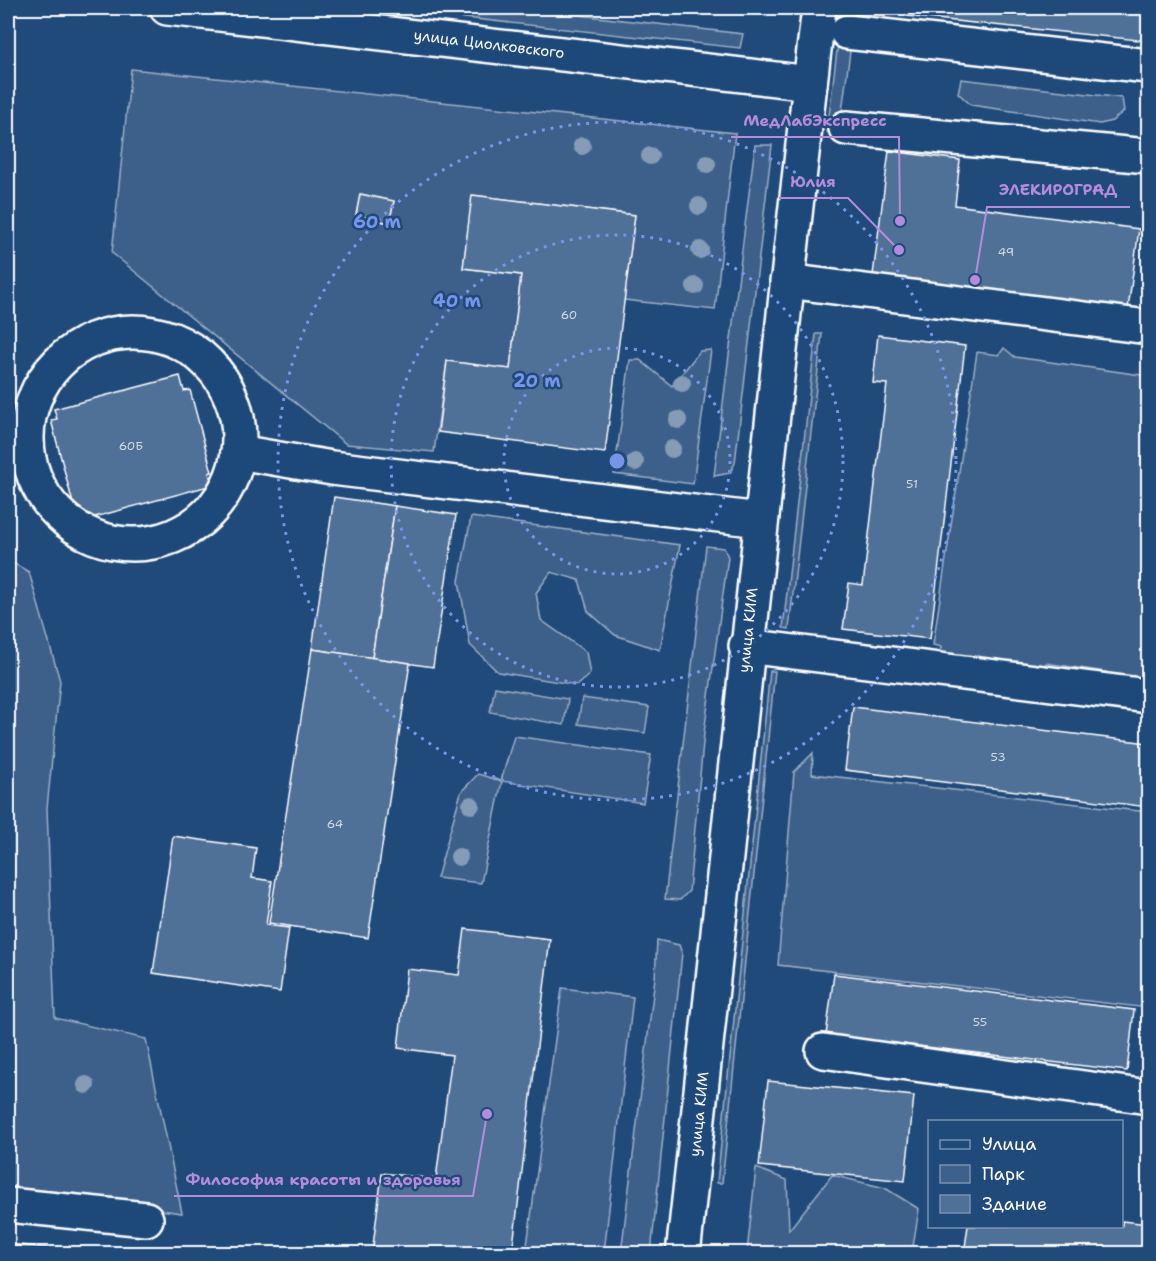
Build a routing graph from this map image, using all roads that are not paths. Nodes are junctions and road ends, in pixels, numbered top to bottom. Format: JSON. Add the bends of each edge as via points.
{"nodes":[{"id":1,"x":819,"y":8,"type":"edge"},
{"id":2,"x":188,"y":9,"type":"edge"},
{"id":3,"x":847,"y":32,"type":"dead end"},
{"id":4,"x":1149,"y":66,"type":"edge"},
{"id":5,"x":810,"y":83,"type":"junction"},
{"id":6,"x":846,"y":128,"type":"dead end"},
{"id":7,"x":1149,"y":156,"type":"edge"},
{"id":8,"x":787,"y":281,"type":"junction"},
{"id":9,"x":1149,"y":327,"type":"edge"},
{"id":10,"x":238,"y":452,"type":"junction"},
{"id":11,"x":760,"y":520,"type":"junction"},
{"id":12,"x":746,"y":646,"type":"junction"},
{"id":13,"x":1149,"y":696,"type":"edge"},
{"id":14,"x":823,"y":1051,"type":"dead end"},
{"id":15,"x":1149,"y":1097,"type":"edge"},
{"id":16,"x":8,"y":1205,"type":"edge"},
{"id":17,"x":146,"y":1219,"type":"dead end"},
{"id":18,"x":683,"y":1254,"type":"edge"}],
"edges":[{"from":1,"to":5,"type":"street","name":"улица КИМ"},
{"from":2,"to":5,"type":"street","name":"улица Циолковского"},
{"from":3,"to":4,"type":"street"},
{"from":5,"to":8,"type":"street","name":"улица КИМ"},
{"from":6,"to":7,"type":"street"},
{"from":8,"to":9,"type":"street"},
{"from":8,"to":11,"type":"street","name":"улица КИМ"},
{"from":10,"to":10,"type":"street","via":[[237,416],[224,382],[200,355],[168,338],[132,332],[97,338],[65,356],[41,384],[28,418],[27,454],[37,486],[57,513],[84,533],[116,543],[150,543],[182,532],[209,512],[229,485]]},
{"from":10,"to":11,"type":"street","via":[[332,468]]},
{"from":11,"to":12,"type":"street","name":"улица КИМ"},
{"from":12,"to":13,"type":"street"},
{"from":12,"to":18,"type":"street","name":"улица КИМ","via":[[719,936]]},
{"from":14,"to":15,"type":"street"},
{"from":16,"to":17,"type":"street"}]}
